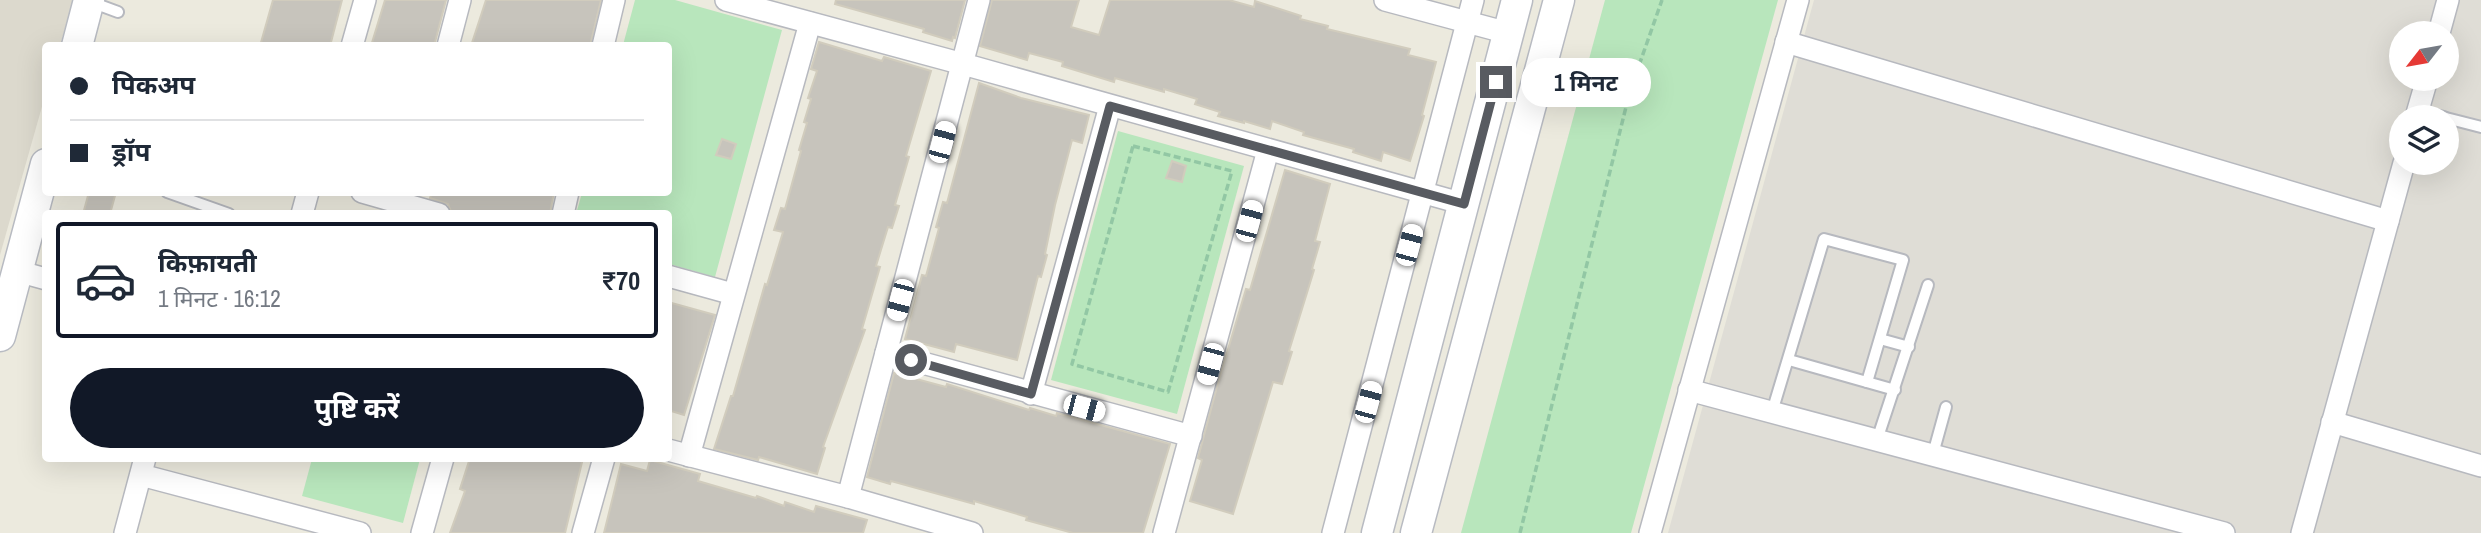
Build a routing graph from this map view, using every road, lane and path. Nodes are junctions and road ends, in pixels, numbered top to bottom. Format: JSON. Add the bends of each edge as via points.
{"nodes":[{"id":1,"x":365,"y":0,"type":"edge"},
{"id":2,"x":460,"y":0,"type":"edge"},
{"id":3,"x":614,"y":0,"type":"edge"},
{"id":4,"x":726,"y":0,"type":"edge"},
{"id":5,"x":979,"y":0,"type":"edge"},
{"id":6,"x":1385,"y":0,"type":"edge"},
{"id":7,"x":1473,"y":0,"type":"edge"},
{"id":8,"x":1517,"y":0,"type":"edge"},
{"id":9,"x":1559,"y":0,"type":"edge"},
{"id":10,"x":1662,"y":0,"type":"edge"},
{"id":11,"x":1798,"y":0,"type":"edge"},
{"id":12,"x":2448,"y":0,"type":"edge"},
{"id":13,"x":89,"y":1,"type":"edge"},
{"id":14,"x":118,"y":12,"type":"dead end"},
{"id":15,"x":2442,"y":21,"type":"edge"},
{"id":16,"x":1467,"y":22,"type":"junction"},
{"id":17,"x":810,"y":23,"type":"junction"},
{"id":18,"x":1508,"y":33,"type":"junction"},
{"id":19,"x":78,"y":42,"type":"edge"},
{"id":20,"x":353,"y":42,"type":"edge"},
{"id":21,"x":449,"y":42,"type":"edge"},
{"id":22,"x":604,"y":42,"type":"edge"},
{"id":23,"x":1786,"y":42,"type":"junction"},
{"id":24,"x":1547,"y":44,"type":"junction"},
{"id":25,"x":963,"y":64,"type":"junction"},
{"id":26,"x":1110,"y":106,"type":"junction"},
{"id":27,"x":2459,"y":122,"type":"edge"},
{"id":28,"x":2481,"y":127,"type":"edge"},
{"id":29,"x":1268,"y":150,"type":"junction"},
{"id":30,"x":2401,"y":175,"type":"edge"},
{"id":31,"x":42,"y":179,"type":"edge"},
{"id":32,"x":1423,"y":193,"type":"junction"},
{"id":33,"x":178,"y":196,"type":"edge"},
{"id":34,"x":407,"y":198,"type":"edge"},
{"id":35,"x":1464,"y":204,"type":"junction"},
{"id":36,"x":218,"y":210,"type":"edge"},
{"id":37,"x":431,"y":210,"type":"edge"},
{"id":38,"x":2388,"y":220,"type":"junction"},
{"id":39,"x":17,"y":271,"type":"junction"},
{"id":40,"x":672,"y":277,"type":"edge"},
{"id":41,"x":42,"y":278,"type":"edge"},
{"id":42,"x":1928,"y":285,"type":"dead end"},
{"id":43,"x":733,"y":294,"type":"junction"},
{"id":44,"x":0,"y":336,"type":"edge"},
{"id":45,"x":1881,"y":339,"type":"junction"},
{"id":46,"x":1909,"y":347,"type":"junction"},
{"id":47,"x":887,"y":353,"type":"junction"},
{"id":48,"x":1789,"y":359,"type":"junction"},
{"id":49,"x":1867,"y":382,"type":"junction"},
{"id":50,"x":1689,"y":390,"type":"junction"},
{"id":51,"x":1895,"y":390,"type":"junction"},
{"id":52,"x":1168,"y":392,"type":"joint"},
{"id":53,"x":1031,"y":394,"type":"junction"},
{"id":54,"x":1946,"y":408,"type":"dead end"},
{"id":55,"x":1772,"y":412,"type":"junction"},
{"id":56,"x":2332,"y":422,"type":"junction"},
{"id":57,"x":1191,"y":436,"type":"junction"},
{"id":58,"x":1877,"y":440,"type":"junction"},
{"id":59,"x":679,"y":453,"type":"edge"},
{"id":60,"x":1933,"y":454,"type":"junction"},
{"id":61,"x":442,"y":462,"type":"edge"},
{"id":62,"x":603,"y":462,"type":"edge"},
{"id":63,"x":2481,"y":466,"type":"edge"},
{"id":64,"x":143,"y":467,"type":"edge"},
{"id":65,"x":848,"y":497,"type":"junction"},
{"id":66,"x":125,"y":533,"type":"edge"},
{"id":67,"x":360,"y":533,"type":"edge"},
{"id":68,"x":422,"y":533,"type":"edge"},
{"id":69,"x":583,"y":533,"type":"edge"},
{"id":70,"x":972,"y":533,"type":"edge"},
{"id":71,"x":1164,"y":533,"type":"edge"},
{"id":72,"x":1333,"y":533,"type":"edge"},
{"id":73,"x":1377,"y":533,"type":"edge"},
{"id":74,"x":1416,"y":533,"type":"edge"},
{"id":75,"x":1520,"y":533,"type":"edge"},
{"id":76,"x":1650,"y":533,"type":"edge"},
{"id":77,"x":2224,"y":533,"type":"edge"},
{"id":78,"x":2302,"y":533,"type":"edge"}],
"edges":[{"from":1,"to":20,"type":"street"},
{"from":2,"to":21,"type":"street"},
{"from":3,"to":22,"type":"street"},
{"from":4,"to":17,"type":"street"},
{"from":5,"to":25,"type":"street"},
{"from":6,"to":16,"type":"street"},
{"from":7,"to":16,"type":"street"},
{"from":8,"to":18,"type":"street"},
{"from":9,"to":24,"type":"street"},
{"from":10,"to":75,"type":"path","via":[[1630,91]]},
{"from":11,"to":23,"type":"street"},
{"from":12,"to":15,"type":"street"},
{"from":13,"to":14,"type":"lane"},
{"from":13,"to":19,"type":"street"},
{"from":16,"to":18,"type":"street"},
{"from":16,"to":32,"type":"street"},
{"from":17,"to":25,"type":"street"},
{"from":17,"to":43,"type":"street"},
{"from":18,"to":24,"type":"street"},
{"from":18,"to":35,"type":"street"},
{"from":23,"to":38,"type":"street"},
{"from":23,"to":50,"type":"street"},
{"from":24,"to":74,"type":"street"},
{"from":25,"to":26,"type":"street"},
{"from":25,"to":47,"type":"street"},
{"from":26,"to":29,"type":"street"},
{"from":26,"to":53,"type":"street"},
{"from":27,"to":28,"type":"lane"},
{"from":29,"to":32,"type":"street"},
{"from":29,"to":57,"type":"street"},
{"from":30,"to":38,"type":"street"},
{"from":31,"to":39,"type":"street"},
{"from":32,"to":35,"type":"street"},
{"from":32,"to":72,"type":"street"},
{"from":33,"to":36,"type":"lane"},
{"from":34,"to":37,"type":"street"},
{"from":35,"to":73,"type":"street"},
{"from":38,"to":56,"type":"street"},
{"from":39,"to":41,"type":"street"},
{"from":39,"to":44,"type":"street"},
{"from":40,"to":43,"type":"street"},
{"from":42,"to":46,"type":"lane"},
{"from":43,"to":59,"type":"street"},
{"from":45,"to":46,"type":"lane"},
{"from":45,"to":48,"type":"lane","via":[[1903,260],[1824,239]]},
{"from":45,"to":49,"type":"lane"},
{"from":46,"to":51,"type":"lane"},
{"from":47,"to":53,"type":"street"},
{"from":47,"to":65,"type":"street"},
{"from":48,"to":49,"type":"lane"},
{"from":48,"to":55,"type":"lane"},
{"from":49,"to":51,"type":"lane"},
{"from":50,"to":55,"type":"street"},
{"from":50,"to":76,"type":"street"},
{"from":51,"to":58,"type":"lane"},
{"from":52,"to":52,"type":"path","via":[[1072,364],[1133,146],[1232,171]]},
{"from":53,"to":57,"type":"street"},
{"from":54,"to":60,"type":"lane"},
{"from":55,"to":58,"type":"street"},
{"from":56,"to":63,"type":"street"},
{"from":56,"to":78,"type":"street"},
{"from":57,"to":71,"type":"street"},
{"from":58,"to":60,"type":"street"},
{"from":59,"to":65,"type":"street"},
{"from":60,"to":77,"type":"street"},
{"from":61,"to":68,"type":"street"},
{"from":62,"to":69,"type":"street"},
{"from":64,"to":66,"type":"street"},
{"from":64,"to":67,"type":"street"},
{"from":65,"to":70,"type":"street"}]}
